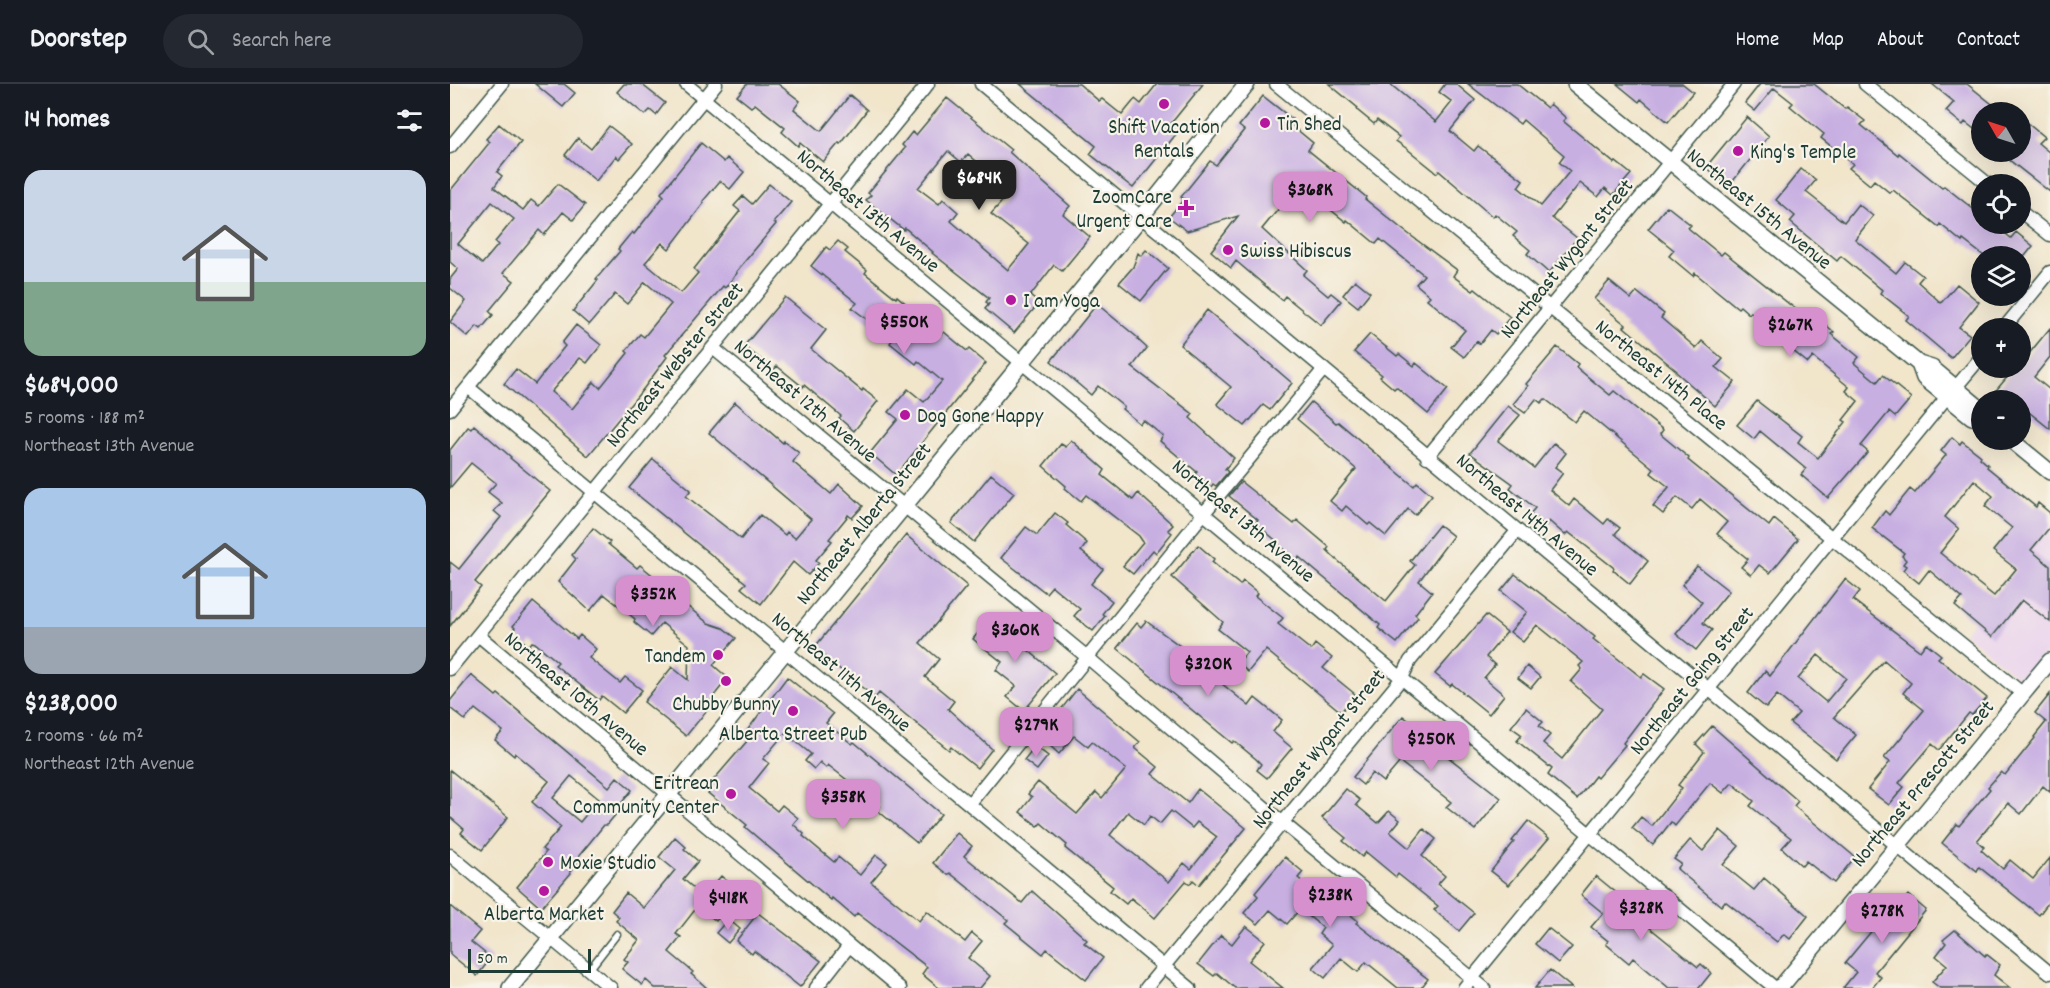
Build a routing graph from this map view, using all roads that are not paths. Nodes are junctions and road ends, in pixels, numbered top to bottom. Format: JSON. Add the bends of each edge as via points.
{"nodes":[{"id":1,"x":501,"y":84,"type":"edge"},
{"id":2,"x":686,"y":84,"type":"edge"},
{"id":3,"x":716,"y":84,"type":"edge"},
{"id":4,"x":928,"y":84,"type":"edge"},
{"id":5,"x":981,"y":84,"type":"edge"},
{"id":6,"x":1247,"y":84,"type":"edge"},
{"id":7,"x":1276,"y":84,"type":"edge"},
{"id":8,"x":1575,"y":84,"type":"edge"},
{"id":9,"x":1734,"y":84,"type":"edge"},
{"id":10,"x":1865,"y":84,"type":"edge"},
{"id":11,"x":704,"y":99,"type":"junction"},
{"id":12,"x":450,"y":147,"type":"edge"},
{"id":13,"x":1670,"y":161,"type":"junction"},
{"id":14,"x":1976,"y":174,"type":"edge"},
{"id":15,"x":831,"y":203,"type":"junction"},
{"id":16,"x":1141,"y":217,"type":"junction"},
{"id":17,"x":2031,"y":220,"type":"edge"},
{"id":18,"x":2050,"y":235,"type":"edge"},
{"id":19,"x":2050,"y":272,"type":"edge"},
{"id":20,"x":1550,"y":308,"type":"junction"},
{"id":21,"x":2012,"y":318,"type":"edge"},
{"id":22,"x":713,"y":348,"type":"junction"},
{"id":23,"x":1022,"y":362,"type":"junction"},
{"id":24,"x":1324,"y":369,"type":"junction"},
{"id":25,"x":1971,"y":369,"type":"edge"},
{"id":26,"x":468,"y":387,"type":"junction"},
{"id":27,"x":1952,"y":392,"type":"junction"},
{"id":28,"x":1971,"y":403,"type":"edge"},
{"id":29,"x":450,"y":409,"type":"edge"},
{"id":30,"x":1971,"y":416,"type":"edge"},
{"id":31,"x":2024,"y":450,"type":"edge"},
{"id":32,"x":1427,"y":456,"type":"junction"},
{"id":33,"x":2050,"y":471,"type":"edge"},
{"id":34,"x":595,"y":491,"type":"junction"},
{"id":35,"x":904,"y":506,"type":"junction"},
{"id":36,"x":1204,"y":513,"type":"junction"},
{"id":37,"x":1517,"y":531,"type":"junction"},
{"id":38,"x":1832,"y":538,"type":"junction"},
{"id":39,"x":478,"y":635,"type":"junction"},
{"id":40,"x":786,"y":650,"type":"junction"},
{"id":41,"x":1087,"y":657,"type":"junction"},
{"id":42,"x":2050,"y":661,"type":"edge"},
{"id":43,"x":450,"y":669,"type":"edge"},
{"id":44,"x":1402,"y":678,"type":"junction"},
{"id":45,"x":1709,"y":689,"type":"junction"},
{"id":46,"x":2023,"y":694,"type":"junction"},
{"id":47,"x":669,"y":794,"type":"junction"},
{"id":48,"x":970,"y":803,"type":"junction"},
{"id":49,"x":1283,"y":823,"type":"junction"},
{"id":50,"x":1591,"y":834,"type":"junction"},
{"id":51,"x":1896,"y":846,"type":"junction"},
{"id":52,"x":450,"y":855,"type":"edge"},
{"id":53,"x":618,"y":934,"type":"dead end"},
{"id":54,"x":551,"y":939,"type":"junction"},
{"id":55,"x":849,"y":946,"type":"junction"},
{"id":56,"x":1164,"y":966,"type":"junction"},
{"id":57,"x":589,"y":970,"type":"junction"},
{"id":58,"x":2050,"y":973,"type":"edge"},
{"id":59,"x":1468,"y":983,"type":"edge"},
{"id":60,"x":510,"y":988,"type":"edge"},
{"id":61,"x":611,"y":988,"type":"edge"},
{"id":62,"x":816,"y":988,"type":"edge"},
{"id":63,"x":900,"y":988,"type":"edge"},
{"id":64,"x":1146,"y":988,"type":"edge"},
{"id":65,"x":1190,"y":988,"type":"edge"},
{"id":66,"x":1484,"y":988,"type":"edge"},
{"id":67,"x":1775,"y":988,"type":"edge"},
{"id":68,"x":1780,"y":988,"type":"edge"}],
"edges":[{"from":1,"to":12,"type":"street"},
{"from":2,"to":11,"type":"street","name":"Northeast 13th Avenue"},
{"from":3,"to":11,"type":"street"},
{"from":4,"to":15,"type":"street","name":"Northeast Webster Street"},
{"from":5,"to":16,"type":"street","name":"Northeast 14th Avenue"},
{"from":6,"to":16,"type":"street","name":"Northeast Alberta Street"},
{"from":7,"to":20,"type":"street","name":"Northeast 14th Place"},
{"from":8,"to":13,"type":"street","name":"Northeast 15th Avenue"},
{"from":9,"to":13,"type":"street","name":"Northeast Wygant Street"},
{"from":10,"to":14,"type":"street"},
{"from":11,"to":15,"type":"street","name":"Northeast 13th Avenue"},
{"from":11,"to":26,"type":"street"},
{"from":13,"to":20,"type":"street","name":"Northeast Wygant Street"},
{"from":13,"to":27,"type":"street","name":"Northeast 15th Avenue","via":[[1919,364],[1924,378]]},
{"from":15,"to":22,"type":"street","name":"Northeast Webster Street"},
{"from":15,"to":23,"type":"street","name":"Northeast 13th Avenue"},
{"from":16,"to":23,"type":"street","name":"Northeast Alberta Street"},
{"from":16,"to":24,"type":"street","name":"Northeast 14th Avenue"},
{"from":17,"to":18,"type":"street"},
{"from":19,"to":21,"type":"street"},
{"from":20,"to":32,"type":"street","name":"Northeast Wygant Street"},
{"from":20,"to":38,"type":"street","name":"Northeast 14th Place"},
{"from":22,"to":34,"type":"street","name":"Northeast Webster Street"},
{"from":22,"to":35,"type":"street","name":"Northeast 12th Avenue"},
{"from":23,"to":35,"type":"street","name":"Northeast Alberta Street"},
{"from":23,"to":36,"type":"street","name":"Northeast 13th Avenue"},
{"from":24,"to":32,"type":"street","name":"Northeast 14th Avenue"},
{"from":24,"to":36,"type":"street"},
{"from":25,"to":27,"type":"street","name":"Northeast Going Street"},
{"from":26,"to":29,"type":"street"},
{"from":26,"to":34,"type":"street","name":"Northeast 11th Avenue"},
{"from":27,"to":28,"type":"street","name":"Northeast 15th Avenue"},
{"from":27,"to":30,"type":"street","name":"Northeast 15th Avenue"},
{"from":27,"to":38,"type":"street","name":"Northeast Going Street"},
{"from":31,"to":33,"type":"street"},
{"from":32,"to":37,"type":"street","name":"Northeast 14th Avenue"},
{"from":34,"to":39,"type":"street","name":"Northeast Webster Street"},
{"from":34,"to":40,"type":"street","name":"Northeast 11th Avenue"},
{"from":35,"to":40,"type":"street","name":"Northeast Alberta Street"},
{"from":35,"to":41,"type":"street","name":"Northeast 12th Avenue"},
{"from":36,"to":41,"type":"street"},
{"from":36,"to":44,"type":"street","name":"Northeast 13th Avenue"},
{"from":37,"to":44,"type":"street","name":"Northeast Wygant Street","via":[[1410,661]]},
{"from":37,"to":45,"type":"street","name":"Northeast 14th Avenue"},
{"from":38,"to":45,"type":"street","name":"Northeast Going Street"},
{"from":38,"to":46,"type":"street","name":"Northeast 14th Place"},
{"from":39,"to":43,"type":"street","name":"Northeast Webster Street"},
{"from":39,"to":47,"type":"street","name":"Northeast 10th Avenue"},
{"from":40,"to":47,"type":"street","name":"Northeast Alberta Street"},
{"from":40,"to":48,"type":"street","name":"Northeast 11th Avenue"},
{"from":41,"to":48,"type":"street"},
{"from":41,"to":49,"type":"street","name":"Northeast 12th Avenue"},
{"from":42,"to":46,"type":"street","name":"Northeast Prescott Street"},
{"from":44,"to":49,"type":"street","name":"Northeast Wygant Street"},
{"from":44,"to":50,"type":"street","name":"Northeast 13th Avenue"},
{"from":45,"to":50,"type":"street","name":"Northeast Going Street"},
{"from":45,"to":51,"type":"street","name":"Northeast 14th Avenue"},
{"from":46,"to":51,"type":"street","name":"Northeast Prescott Street"},
{"from":47,"to":54,"type":"street","name":"Northeast Alberta Street"},
{"from":47,"to":55,"type":"street","name":"Northeast 10th Avenue"},
{"from":48,"to":56,"type":"street","name":"Northeast 11th Avenue"},
{"from":49,"to":56,"type":"street","name":"Northeast Wygant Street"},
{"from":49,"to":59,"type":"street","name":"Northeast 12th Avenue"},
{"from":50,"to":59,"type":"street","name":"Northeast Going Street"},
{"from":50,"to":67,"type":"street","name":"Northeast 13th Avenue"},
{"from":51,"to":58,"type":"street","name":"Northeast 14th Avenue"},
{"from":51,"to":68,"type":"street","name":"Northeast Prescott Street"},
{"from":52,"to":54,"type":"street"},
{"from":53,"to":57,"type":"lane"},
{"from":54,"to":57,"type":"street"},
{"from":54,"to":60,"type":"street","name":"Northeast Alberta Street"},
{"from":55,"to":62,"type":"street"},
{"from":55,"to":63,"type":"street","name":"Northeast 10th Avenue"},
{"from":56,"to":64,"type":"street","name":"Northeast Wygant Street"},
{"from":56,"to":65,"type":"street","name":"Northeast 11th Avenue"},
{"from":57,"to":61,"type":"street"},
{"from":59,"to":66,"type":"street","name":"Northeast 12th Avenue"}]}
